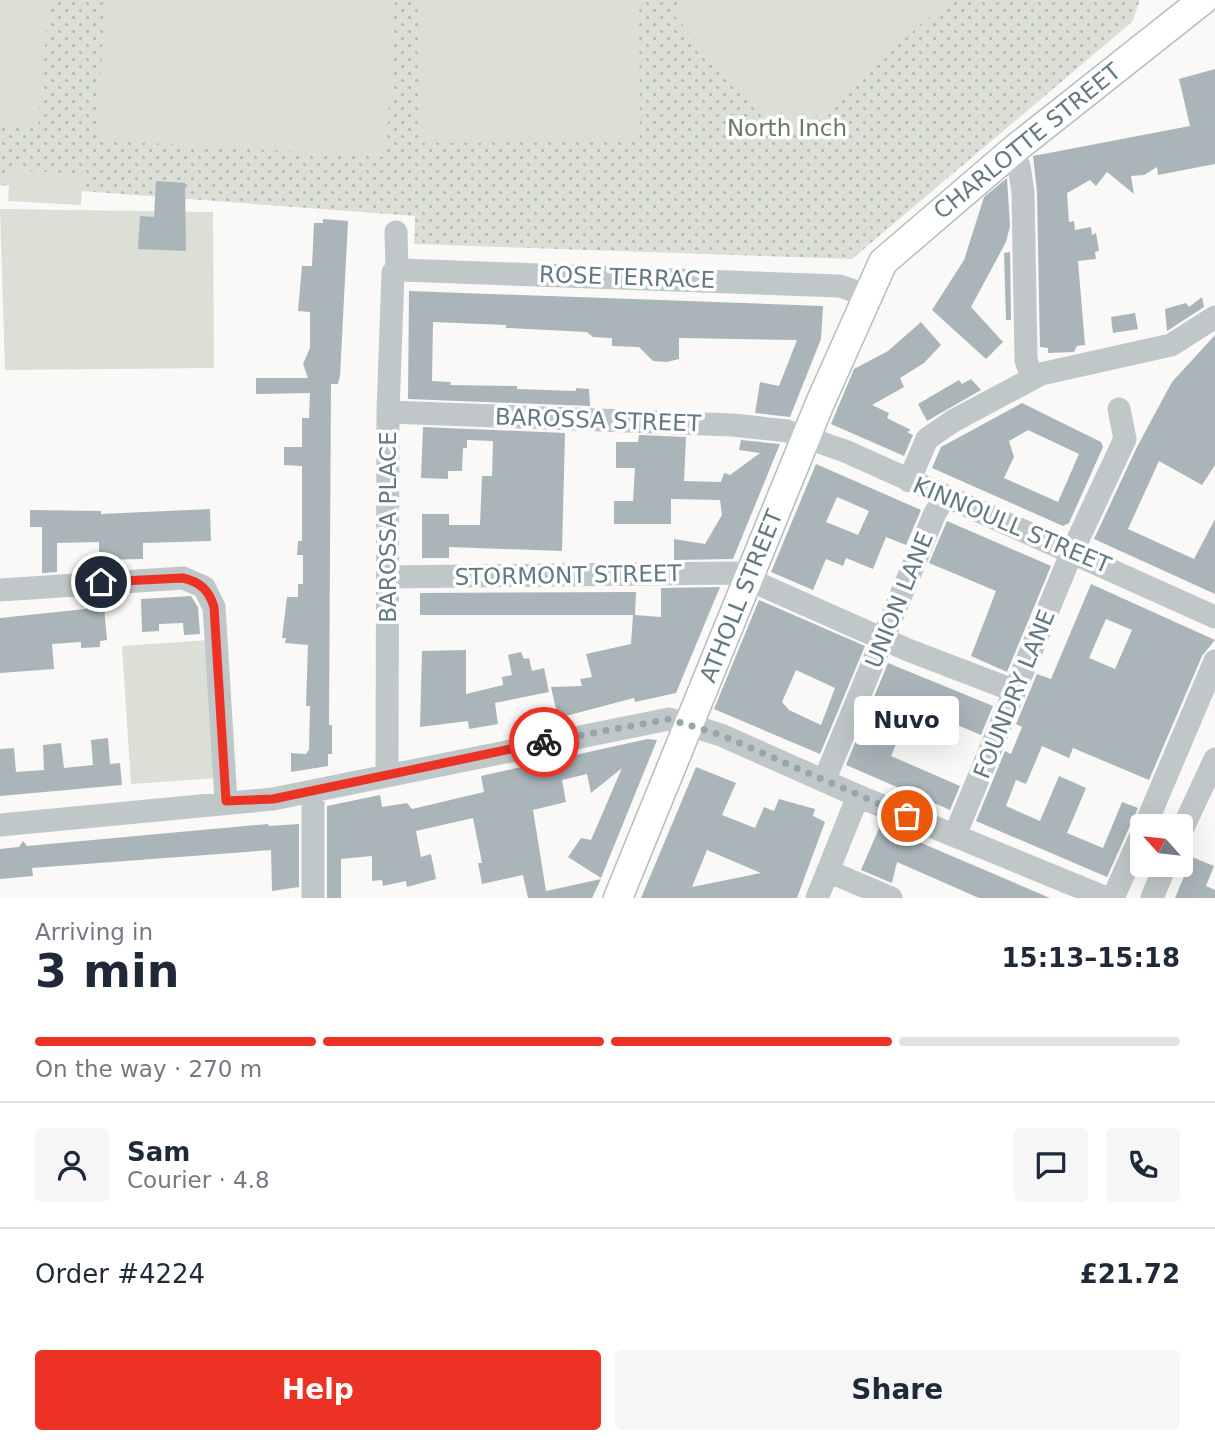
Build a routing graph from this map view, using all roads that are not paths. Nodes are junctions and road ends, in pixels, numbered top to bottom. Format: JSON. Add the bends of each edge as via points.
{"nodes":[{"id":1,"x":1203,"y":0,"type":"edge"},
{"id":2,"x":1215,"y":15,"type":"edge"},
{"id":3,"x":1010,"y":153,"type":"junction"},
{"id":4,"x":396,"y":232,"type":"dead end"},
{"id":5,"x":394,"y":274,"type":"junction"},
{"id":6,"x":866,"y":295,"type":"junction"},
{"id":7,"x":1215,"y":317,"type":"edge"},
{"id":8,"x":1032,"y":379,"type":"junction"},
{"id":9,"x":1119,"y":409,"type":"dead end"},
{"id":10,"x":388,"y":412,"type":"junction"},
{"id":11,"x":807,"y":437,"type":"junction"},
{"id":12,"x":909,"y":481,"type":"junction"},
{"id":13,"x":944,"y":497,"type":"junction"},
{"id":14,"x":1072,"y":552,"type":"junction"},
{"id":15,"x":388,"y":577,"type":"junction"},
{"id":16,"x":747,"y":578,"type":"junction"},
{"id":17,"x":0,"y":590,"type":"edge"},
{"id":18,"x":1215,"y":618,"type":"edge"},
{"id":19,"x":883,"y":638,"type":"junction"},
{"id":20,"x":1215,"y":661,"type":"edge"},
{"id":21,"x":1015,"y":691,"type":"junction"},
{"id":22,"x":689,"y":725,"type":"junction"},
{"id":23,"x":1215,"y":759,"type":"edge"},
{"id":24,"x":387,"y":775,"type":"junction"},
{"id":25,"x":824,"y":781,"type":"junction"},
{"id":26,"x":313,"y":791,"type":"junction"},
{"id":27,"x":859,"y":796,"type":"junction"},
{"id":28,"x":226,"y":801,"type":"junction"},
{"id":29,"x":1150,"y":814,"type":"edge"},
{"id":30,"x":1189,"y":814,"type":"edge"},
{"id":31,"x":0,"y":825,"type":"edge"},
{"id":32,"x":956,"y":835,"type":"junction"},
{"id":33,"x":1130,"y":859,"type":"edge"},
{"id":34,"x":828,"y":871,"type":"junction"},
{"id":35,"x":1161,"y":877,"type":"edge"},
{"id":36,"x":313,"y":898,"type":"edge"},
{"id":37,"x":618,"y":898,"type":"edge"},
{"id":38,"x":817,"y":898,"type":"edge"},
{"id":39,"x":891,"y":898,"type":"edge"},
{"id":40,"x":1106,"y":898,"type":"edge"},
{"id":41,"x":1112,"y":898,"type":"edge"},
{"id":42,"x":1152,"y":898,"type":"edge"}],
"edges":[{"from":1,"to":2,"type":"street"},
{"from":1,"to":3,"type":"main road","name":"CHARLOTTE STREET"},
{"from":3,"to":6,"type":"main road","name":"CHARLOTTE STREET","via":[[891,251]]},
{"from":3,"to":8,"type":"street","via":[[1019,166],[1023,192],[1026,360]]},
{"from":4,"to":5,"type":"street","name":"BAROSSA PLACE"},
{"from":5,"to":6,"type":"street","name":"ROSE TERRACE","via":[[840,286]]},
{"from":5,"to":10,"type":"street","name":"BAROSSA PLACE"},
{"from":6,"to":11,"type":"main road","name":"ATHOLL STREET"},
{"from":7,"to":8,"type":"street","via":[[1171,345],[1066,367]]},
{"from":8,"to":12,"type":"street","via":[[931,434]]},
{"from":9,"to":14,"type":"street","name":"FOUNDRY LANE","via":[[1125,439]]},
{"from":10,"to":11,"type":"street","name":"BAROSSA STREET","via":[[733,425]]},
{"from":10,"to":15,"type":"street","name":"BAROSSA PLACE"},
{"from":11,"to":12,"type":"street","name":"KINNOULL STREET"},
{"from":11,"to":16,"type":"main road","name":"ATHOLL STREET"},
{"from":12,"to":13,"type":"street","name":"KINNOULL STREET"},
{"from":13,"to":14,"type":"street","name":"KINNOULL STREET"},
{"from":13,"to":19,"type":"street","name":"UNION LANE"},
{"from":14,"to":18,"type":"street","name":"KINNOULL STREET"},
{"from":14,"to":21,"type":"street","name":"FOUNDRY LANE"},
{"from":15,"to":16,"type":"street","name":"STORMONT STREET","via":[[734,573]]},
{"from":15,"to":24,"type":"street","name":"BAROSSA PLACE"},
{"from":16,"to":19,"type":"street","name":"STORMONT STREET"},
{"from":16,"to":22,"type":"main road","name":"ATHOLL STREET"},
{"from":17,"to":28,"type":"street","via":[[183,578],[204,587],[214,607]]},
{"from":19,"to":21,"type":"street","name":"STORMONT STREET"},
{"from":19,"to":25,"type":"street","name":"UNION LANE"},
{"from":20,"to":29,"type":"street"},
{"from":21,"to":32,"type":"street","name":"FOUNDRY LANE"},
{"from":22,"to":24,"type":"street","via":[[653,720]]},
{"from":22,"to":25,"type":"street"},
{"from":22,"to":37,"type":"main road","name":"ATHOLL STREET"},
{"from":23,"to":30,"type":"street"},
{"from":24,"to":26,"type":"street"},
{"from":25,"to":27,"type":"street"},
{"from":26,"to":28,"type":"street"},
{"from":26,"to":36,"type":"street"},
{"from":27,"to":32,"type":"street"},
{"from":27,"to":34,"type":"street"},
{"from":28,"to":31,"type":"street"},
{"from":32,"to":40,"type":"street"},
{"from":33,"to":41,"type":"street"},
{"from":34,"to":38,"type":"street"},
{"from":34,"to":39,"type":"street"},
{"from":35,"to":42,"type":"street"}]}
